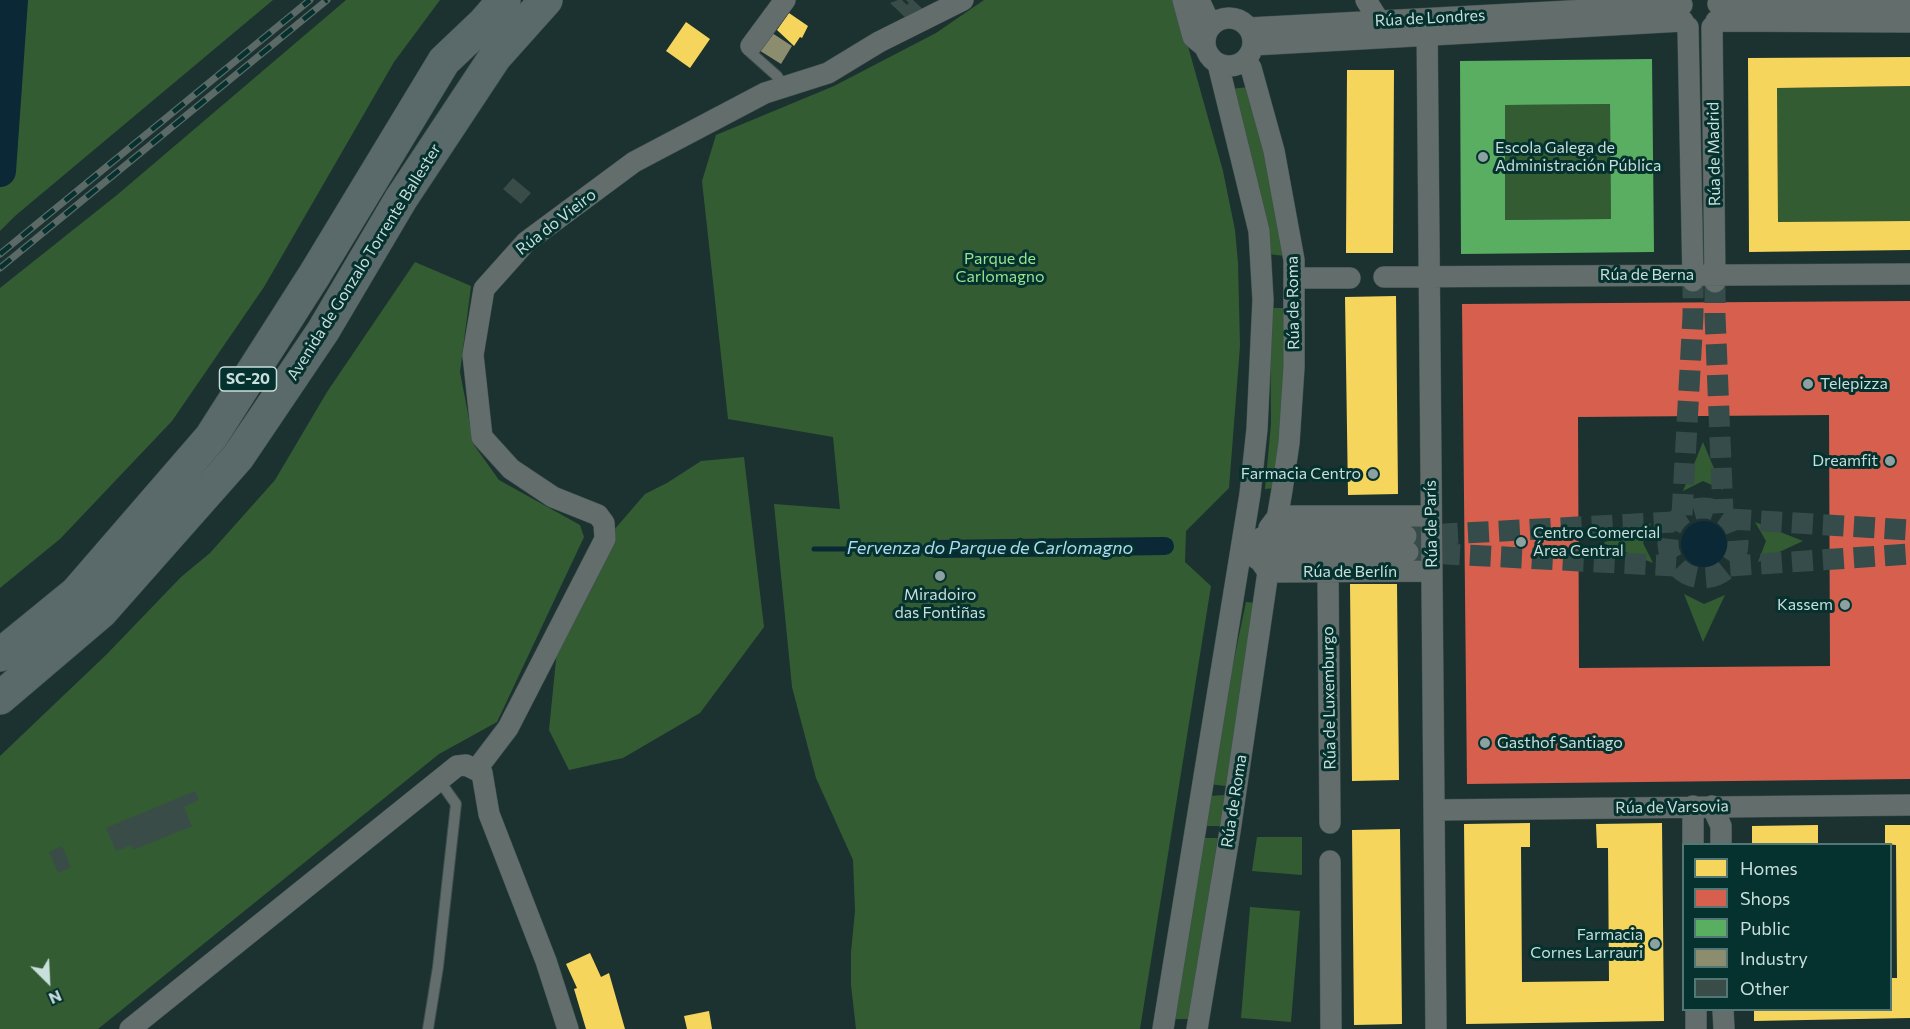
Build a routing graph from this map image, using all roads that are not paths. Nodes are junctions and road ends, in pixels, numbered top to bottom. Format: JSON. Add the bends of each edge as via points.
{"nodes":[{"id":1,"x":482,"y":0,"type":"edge"},
{"id":2,"x":504,"y":0,"type":"edge"},
{"id":3,"x":546,"y":0,"type":"edge"},
{"id":4,"x":785,"y":0,"type":"edge"},
{"id":5,"x":963,"y":0,"type":"edge"},
{"id":6,"x":1366,"y":0,"type":"edge"},
{"id":7,"x":1910,"y":3,"type":"edge"},
{"id":8,"x":1189,"y":4,"type":"edge"},
{"id":9,"x":1524,"y":7,"type":"edge"},
{"id":10,"x":1685,"y":13,"type":"edge"},
{"id":11,"x":1715,"y":13,"type":"edge"},
{"id":12,"x":1378,"y":21,"type":"junction"},
{"id":13,"x":1910,"y":22,"type":"edge"},
{"id":14,"x":1212,"y":26,"type":"junction"},
{"id":15,"x":1427,"y":27,"type":"junction"},
{"id":16,"x":1242,"y":30,"type":"edge"},
{"id":17,"x":751,"y":46,"type":"joint"},
{"id":18,"x":1205,"y":47,"type":"junction"},
{"id":19,"x":444,"y":61,"type":"junction"},
{"id":20,"x":1218,"y":64,"type":"junction"},
{"id":21,"x":784,"y":87,"type":"junction"},
{"id":22,"x":1910,"y":274,"type":"edge"},
{"id":23,"x":1384,"y":277,"type":"dead end"},
{"id":24,"x":1429,"y":277,"type":"junction"},
{"id":25,"x":1294,"y":278,"type":"junction"},
{"id":26,"x":1350,"y":278,"type":"dead end"},
{"id":27,"x":1693,"y":278,"type":"junction"},
{"id":28,"x":1716,"y":278,"type":"junction"},
{"id":29,"x":1258,"y":410,"type":"junction"},
{"id":30,"x":1431,"y":516,"type":"junction"},
{"id":31,"x":1407,"y":544,"type":"tunnel mouth"},
{"id":32,"x":1266,"y":547,"type":"junction"},
{"id":33,"x":1432,"y":571,"type":"junction"},
{"id":34,"x":1328,"y":572,"type":"junction"},
{"id":35,"x":0,"y":655,"type":"edge"},
{"id":36,"x":1217,"y":690,"type":"junction"},
{"id":37,"x":0,"y":698,"type":"edge"},
{"id":38,"x":476,"y":770,"type":"junction"},
{"id":39,"x":439,"y":780,"type":"junction"},
{"id":40,"x":1702,"y":806,"type":"junction"},
{"id":41,"x":1910,"y":806,"type":"edge"},
{"id":42,"x":1434,"y":810,"type":"junction"},
{"id":43,"x":1330,"y":823,"type":"dead end"},
{"id":44,"x":1693,"y":843,"type":"edge"},
{"id":45,"x":1721,"y":843,"type":"edge"},
{"id":46,"x":1330,"y":861,"type":"dead end"},
{"id":47,"x":1696,"y":1011,"type":"edge"},
{"id":48,"x":1723,"y":1011,"type":"edge"},
{"id":49,"x":130,"y":1029,"type":"edge"},
{"id":50,"x":428,"y":1029,"type":"edge"},
{"id":51,"x":568,"y":1029,"type":"edge"},
{"id":52,"x":1163,"y":1029,"type":"edge"},
{"id":53,"x":1197,"y":1029,"type":"edge"},
{"id":54,"x":1331,"y":1029,"type":"edge"},
{"id":55,"x":1436,"y":1029,"type":"edge"},
{"id":56,"x":1696,"y":1029,"type":"edge"},
{"id":57,"x":1724,"y":1029,"type":"edge"}],
"edges":[{"from":1,"to":19,"type":"highway"},
{"from":2,"to":19,"type":"highway","number":"SC-20"},
{"from":3,"to":37,"type":"highway","name":"Avenida de Gonzalo Torrente Ballester","number":"SC-20","via":[[495,57],[401,199],[323,331],[238,458],[101,612]]},
{"from":4,"to":17,"type":"street"},
{"from":5,"to":21,"type":"street","name":"Rúa do Vieiro","via":[[879,42],[828,73]]},
{"from":6,"to":12,"type":"street"},
{"from":7,"to":11,"type":"street","name":"Rúa de Londres"},
{"from":8,"to":14,"type":"street","name":"Rúa de Roma"},
{"from":8,"to":18,"type":"street","name":"Rúa de Roma","via":[[1193,37]]},
{"from":9,"to":10,"type":"street","name":"Rúa de Londres"},
{"from":9,"to":15,"type":"street","name":"Rúa de Londres"},
{"from":10,"to":11,"type":"street","name":"Rúa de Londres","via":[[1703,31]]},
{"from":10,"to":15,"type":"street","name":"Rúa de Londres"},
{"from":10,"to":27,"type":"street","name":"Rúa de Madrid"},
{"from":11,"to":13,"type":"street","name":"Rúa de Londres"},
{"from":11,"to":28,"type":"street","name":"Rúa de Madrid"},
{"from":12,"to":15,"type":"street","name":"Rúa de Londres"},
{"from":12,"to":16,"type":"street","name":"Rúa de Londres"},
{"from":14,"to":16,"type":"street","via":[[1226,18]]},
{"from":14,"to":18,"type":"street"},
{"from":15,"to":16,"type":"street","name":"Rúa de Londres"},
{"from":15,"to":24,"type":"street","name":"Rúa de París"},
{"from":16,"to":20,"type":"street","via":[[1232,66]]},
{"from":16,"to":25,"type":"street","name":"Rúa de Roma","via":[[1274,151]]},
{"from":17,"to":21,"type":"lane","via":[[750,52]]},
{"from":18,"to":20,"type":"street","name":"Rúa de Roma"},
{"from":19,"to":35,"type":"highway","number":"SC-20","via":[[212,437],[75,593]]},
{"from":20,"to":29,"type":"street","name":"Rúa de Roma","via":[[1259,231],[1263,300]]},
{"from":21,"to":38,"type":"street","name":"Rúa do Vieiro","via":[[765,93],[634,162],[526,242],[484,289],[473,356],[482,437],[511,469],[553,497],[598,515],[604,523],[605,539],[508,728]]},
{"from":22,"to":28,"type":"street","name":"Rúa de Berna"},
{"from":23,"to":24,"type":"street","name":"Rúa de Berna"},
{"from":24,"to":27,"type":"street","name":"Rúa de Berna"},
{"from":24,"to":30,"type":"street","name":"Rúa de París"},
{"from":25,"to":26,"type":"street"},
{"from":25,"to":32,"type":"street","name":"Rúa de Roma","via":[[1289,443]]},
{"from":27,"to":28,"type":"street","name":"Rúa de Berna"},
{"from":29,"to":32,"type":"street","name":"Rúa de Roma","via":[[1264,435],[1260,482]]},
{"from":29,"to":36,"type":"street","name":"Rúa de Roma","via":[[1250,494]]},
{"from":30,"to":32,"type":"street"},
{"from":30,"to":33,"type":"street","name":"Rúa de París"},
{"from":31,"to":32,"type":"street","name":"Rúa de Berlín","via":[[1286,555]]},
{"from":32,"to":34,"type":"street","name":"Rúa de Berlín"},
{"from":32,"to":36,"type":"street","name":"Rúa de Roma","via":[[1246,585],[1231,653]]},
{"from":32,"to":53,"type":"street","name":"Rúa de Roma","via":[[1231,821]]},
{"from":33,"to":34,"type":"street","name":"Rúa de Berlín"},
{"from":33,"to":42,"type":"street","name":"Rúa de París"},
{"from":34,"to":43,"type":"street","name":"Rúa de Luxemburgo"},
{"from":36,"to":52,"type":"street","name":"Rúa de Roma"},
{"from":38,"to":39,"type":"street","via":[[457,766]]},
{"from":38,"to":51,"type":"street","via":[[482,773],[489,814]]},
{"from":39,"to":49,"type":"street"},
{"from":39,"to":50,"type":"lane","via":[[456,804]]},
{"from":40,"to":41,"type":"street","name":"Rúa de Varsovia"},
{"from":40,"to":42,"type":"street","name":"Rúa de Varsovia"},
{"from":40,"to":44,"type":"street"},
{"from":40,"to":45,"type":"street","via":[[1721,826]]},
{"from":42,"to":55,"type":"street","name":"Rúa de París"},
{"from":46,"to":54,"type":"street"},
{"from":47,"to":56,"type":"street"},
{"from":48,"to":57,"type":"street"}]}
